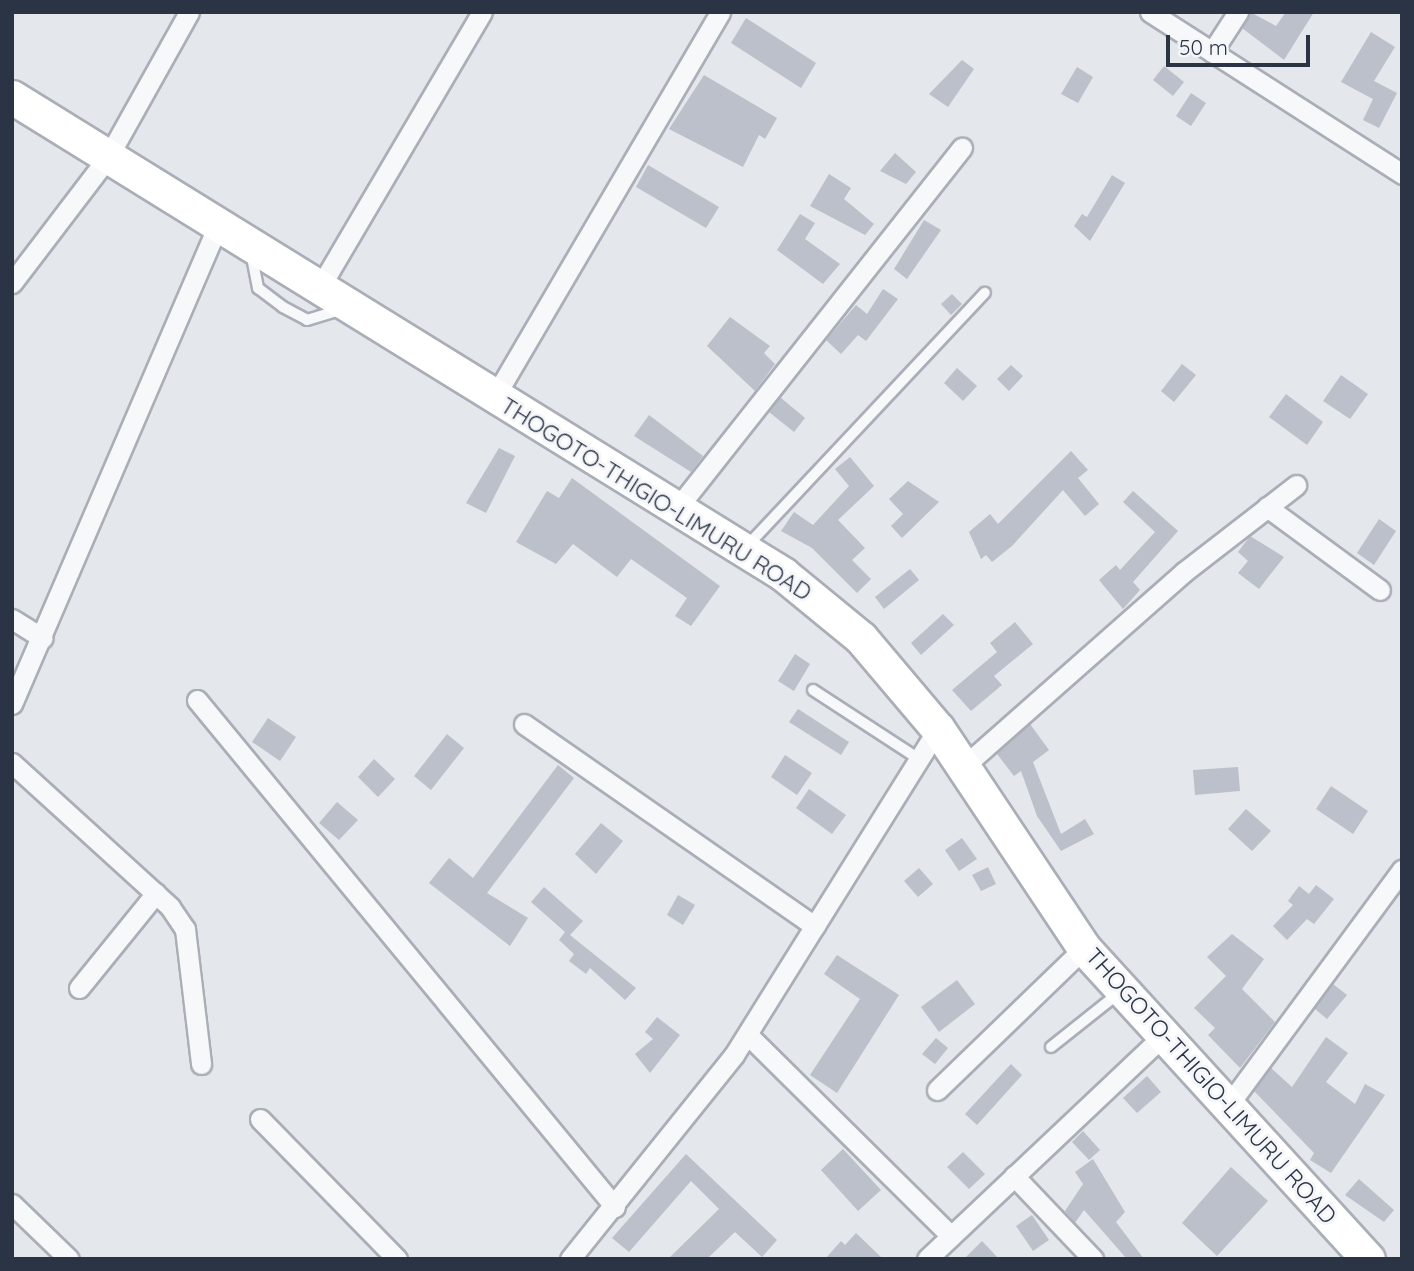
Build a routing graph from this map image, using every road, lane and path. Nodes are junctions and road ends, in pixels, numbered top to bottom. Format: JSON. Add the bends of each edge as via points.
{"nodes":[{"id":1,"x":189,"y":12,"type":"edge"},
{"id":2,"x":482,"y":12,"type":"edge"},
{"id":3,"x":720,"y":12,"type":"edge"},
{"id":4,"x":1150,"y":12,"type":"edge"},
{"id":5,"x":1238,"y":12,"type":"edge"},
{"id":6,"x":1212,"y":52,"type":"junction"},
{"id":7,"x":12,"y":97,"type":"edge"},
{"id":8,"x":962,"y":148,"type":"dead end"},
{"id":9,"x":108,"y":157,"type":"junction"},
{"id":10,"x":1402,"y":174,"type":"edge"},
{"id":11,"x":218,"y":225,"type":"junction"},
{"id":12,"x":251,"y":245,"type":"junction"},
{"id":13,"x":12,"y":283,"type":"edge"},
{"id":14,"x":320,"y":287,"type":"junction"},
{"id":15,"x":985,"y":293,"type":"dead end"},
{"id":16,"x":349,"y":305,"type":"junction"},
{"id":17,"x":495,"y":396,"type":"junction"},
{"id":18,"x":1296,"y":485,"type":"dead end"},
{"id":19,"x":1267,"y":507,"type":"junction"},
{"id":20,"x":675,"y":511,"type":"junction"},
{"id":21,"x":743,"y":550,"type":"junction"},
{"id":22,"x":1380,"y":590,"type":"dead end"},
{"id":23,"x":12,"y":619,"type":"edge"},
{"id":24,"x":42,"y":638,"type":"junction"},
{"id":25,"x":813,"y":690,"type":"dead end"},
{"id":26,"x":197,"y":700,"type":"dead end"},
{"id":27,"x":12,"y":705,"type":"edge"},
{"id":28,"x":524,"y":724,"type":"dead end"},
{"id":29,"x":938,"y":729,"type":"junction"},
{"id":30,"x":919,"y":759,"type":"junction"},
{"id":31,"x":12,"y":762,"type":"edge"},
{"id":32,"x":964,"y":766,"type":"junction"},
{"id":33,"x":1402,"y":870,"type":"edge"},
{"id":34,"x":156,"y":893,"type":"junction"},
{"id":35,"x":815,"y":926,"type":"junction"},
{"id":36,"x":1084,"y":948,"type":"junction"},
{"id":37,"x":79,"y":988,"type":"dead end"},
{"id":38,"x":1122,"y":991,"type":"junction"},
{"id":39,"x":748,"y":1035,"type":"junction"},
{"id":40,"x":1162,"y":1037,"type":"junction"},
{"id":41,"x":1051,"y":1047,"type":"dead end"},
{"id":42,"x":201,"y":1064,"type":"dead end"},
{"id":43,"x":937,"y":1090,"type":"dead end"},
{"id":44,"x":1227,"y":1107,"type":"junction"},
{"id":45,"x":260,"y":1119,"type":"dead end"},
{"id":46,"x":1014,"y":1176,"type":"junction"},
{"id":47,"x":12,"y":1204,"type":"edge"},
{"id":48,"x":615,"y":1207,"type":"junction"},
{"id":49,"x":951,"y":1236,"type":"junction"},
{"id":50,"x":69,"y":1259,"type":"edge"},
{"id":51,"x":397,"y":1259,"type":"edge"},
{"id":52,"x":570,"y":1259,"type":"edge"},
{"id":53,"x":927,"y":1259,"type":"edge"},
{"id":54,"x":1093,"y":1259,"type":"edge"},
{"id":55,"x":1368,"y":1259,"type":"edge"}],
"edges":[{"from":1,"to":9,"type":"street"},
{"from":2,"to":14,"type":"street"},
{"from":3,"to":17,"type":"street"},
{"from":4,"to":6,"type":"street"},
{"from":5,"to":6,"type":"street"},
{"from":6,"to":10,"type":"street"},
{"from":7,"to":9,"type":"highway","name":"THOGOTO-THIGIO-LIMURU ROAD"},
{"from":8,"to":20,"type":"street"},
{"from":9,"to":11,"type":"highway","name":"THOGOTO-THIGIO-LIMURU ROAD"},
{"from":9,"to":13,"type":"street"},
{"from":11,"to":12,"type":"highway","name":"THOGOTO-THIGIO-LIMURU ROAD"},
{"from":11,"to":24,"type":"street"},
{"from":12,"to":14,"type":"highway","name":"THOGOTO-THIGIO-LIMURU ROAD"},
{"from":12,"to":16,"type":"lane","via":[[252,279],[283,307],[307,320]]},
{"from":14,"to":16,"type":"highway","name":"THOGOTO-THIGIO-LIMURU ROAD"},
{"from":15,"to":21,"type":"lane"},
{"from":16,"to":17,"type":"highway","name":"THOGOTO-THIGIO-LIMURU ROAD"},
{"from":17,"to":20,"type":"highway","name":"THOGOTO-THIGIO-LIMURU ROAD"},
{"from":18,"to":19,"type":"street"},
{"from":19,"to":22,"type":"street"},
{"from":19,"to":32,"type":"street"},
{"from":20,"to":21,"type":"highway","name":"THOGOTO-THIGIO-LIMURU ROAD"},
{"from":21,"to":29,"type":"highway","name":"THOGOTO-THIGIO-LIMURU ROAD","via":[[861,638]]},
{"from":23,"to":24,"type":"street"},
{"from":24,"to":27,"type":"street"},
{"from":25,"to":30,"type":"lane"},
{"from":26,"to":48,"type":"street"},
{"from":28,"to":35,"type":"street"},
{"from":29,"to":30,"type":"street"},
{"from":29,"to":32,"type":"highway","name":"THOGOTO-THIGIO-LIMURU ROAD"},
{"from":30,"to":35,"type":"street"},
{"from":31,"to":34,"type":"street"},
{"from":32,"to":36,"type":"highway","name":"THOGOTO-THIGIO-LIMURU ROAD"},
{"from":33,"to":44,"type":"street"},
{"from":34,"to":37,"type":"street"},
{"from":34,"to":42,"type":"street","via":[[186,929],[193,954]]},
{"from":35,"to":39,"type":"street"},
{"from":36,"to":38,"type":"highway","name":"THOGOTO-THIGIO-LIMURU ROAD"},
{"from":36,"to":43,"type":"street"},
{"from":38,"to":40,"type":"highway","name":"THOGOTO-THIGIO-LIMURU ROAD"},
{"from":38,"to":41,"type":"lane"},
{"from":39,"to":48,"type":"street"},
{"from":39,"to":49,"type":"street"},
{"from":40,"to":44,"type":"highway","name":"THOGOTO-THIGIO-LIMURU ROAD"},
{"from":40,"to":46,"type":"street"},
{"from":44,"to":55,"type":"highway","name":"THOGOTO-THIGIO-LIMURU ROAD"},
{"from":45,"to":51,"type":"street"},
{"from":46,"to":49,"type":"street"},
{"from":46,"to":54,"type":"street"},
{"from":47,"to":50,"type":"street"},
{"from":48,"to":52,"type":"street"},
{"from":49,"to":53,"type":"street"}]}
